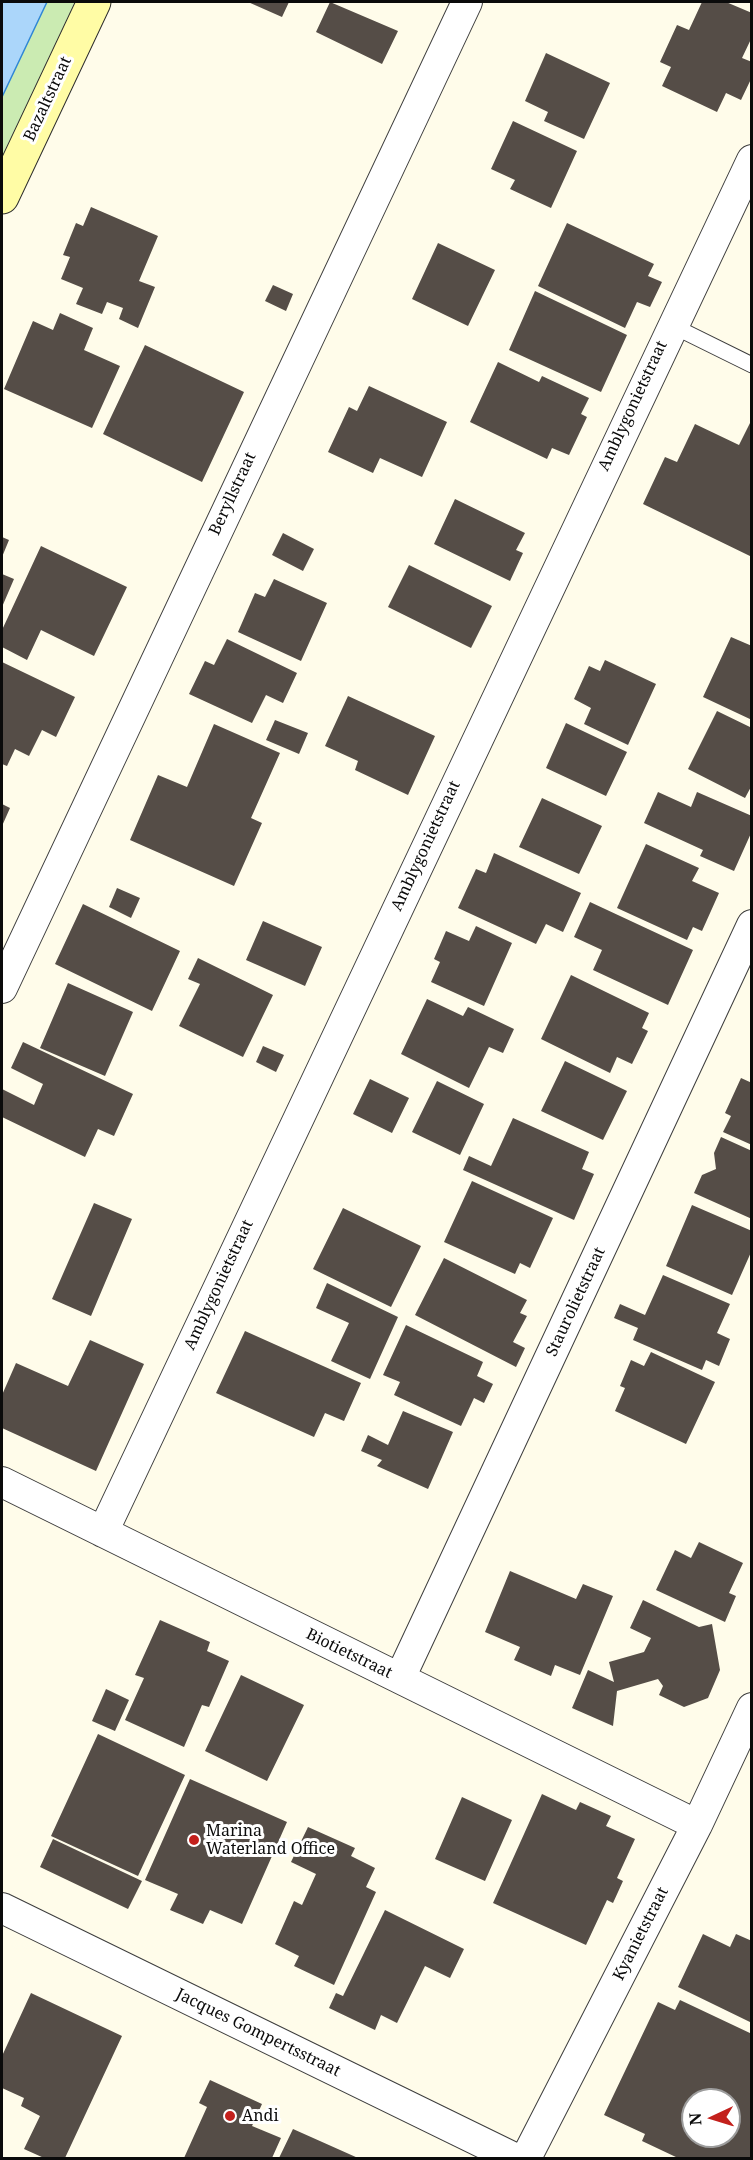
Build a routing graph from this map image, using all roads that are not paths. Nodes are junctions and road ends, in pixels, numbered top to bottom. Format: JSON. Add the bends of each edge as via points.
{"nodes":[{"id":1,"x":94,"y":2,"type":"edge"},
{"id":2,"x":467,"y":2,"type":"edge"},
{"id":3,"x":752,"y":160,"type":"edge"},
{"id":4,"x":2,"y":197,"type":"edge"},
{"id":5,"x":671,"y":325,"type":"junction"},
{"id":6,"x":752,"y":365,"type":"edge"},
{"id":7,"x":752,"y":925,"type":"edge"},
{"id":8,"x":2,"y":988,"type":"edge"},
{"id":9,"x":2,"y":1482,"type":"edge"},
{"id":10,"x":103,"y":1532,"type":"junction"},
{"id":11,"x":400,"y":1678,"type":"junction"},
{"id":12,"x":752,"y":1708,"type":"edge"},
{"id":13,"x":697,"y":1825,"type":"junction"},
{"id":14,"x":2,"y":1908,"type":"edge"},
{"id":15,"x":514,"y":2158,"type":"edge"},
{"id":16,"x":526,"y":2158,"type":"edge"}],
"edges":[{"from":1,"to":4,"type":"street","name":"Bazaltstraat"},
{"from":2,"to":8,"type":"street","name":"Beryllstraat"},
{"from":3,"to":5,"type":"street","name":"Amblygonietstraat"},
{"from":5,"to":6,"type":"lane"},
{"from":5,"to":10,"type":"street","name":"Amblygonietstraat"},
{"from":7,"to":11,"type":"street","name":"Staurolietstraat"},
{"from":9,"to":10,"type":"street","name":"Biotietstraat"},
{"from":10,"to":11,"type":"street","name":"Biotietstraat"},
{"from":11,"to":13,"type":"street","name":"Biotietstraat"},
{"from":12,"to":13,"type":"street","name":"Kyanietstraat"},
{"from":13,"to":16,"type":"street","name":"Kyanietstraat"},
{"from":14,"to":15,"type":"street","name":"Jacques Gompertsstraat"}]}
